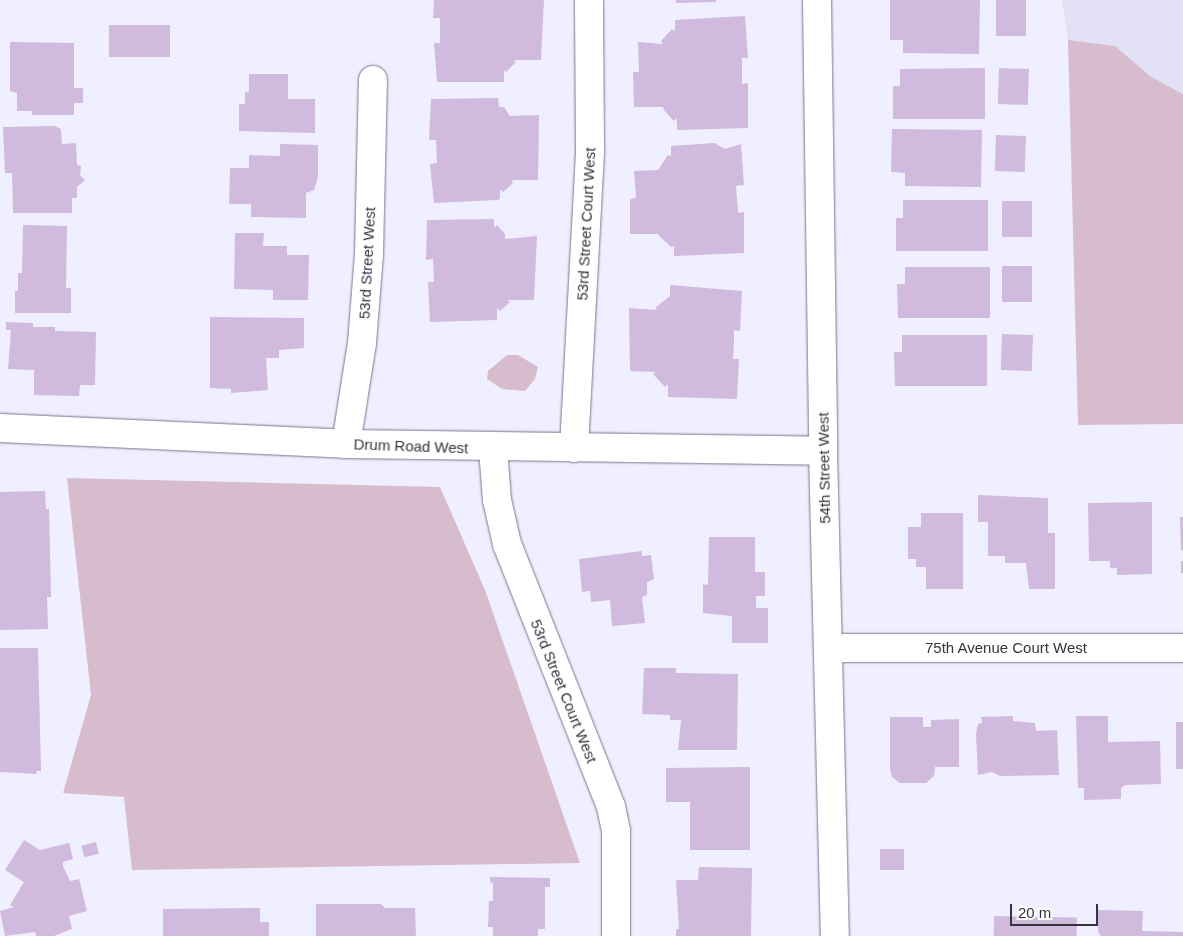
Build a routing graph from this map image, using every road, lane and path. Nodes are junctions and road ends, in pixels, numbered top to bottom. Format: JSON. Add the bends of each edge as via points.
{"nodes":[{"id":1,"x":589,"y":0,"type":"edge"},
{"id":2,"x":817,"y":0,"type":"edge"},
{"id":3,"x":374,"y":80,"type":"dead end"},
{"id":4,"x":0,"y":428,"type":"edge"},
{"id":5,"x":346,"y":444,"type":"junction"},
{"id":6,"x":493,"y":448,"type":"junction"},
{"id":7,"x":574,"y":448,"type":"junction"},
{"id":8,"x":823,"y":451,"type":"junction"},
{"id":9,"x":829,"y":648,"type":"junction"},
{"id":10,"x":1183,"y":648,"type":"edge"},
{"id":11,"x":616,"y":936,"type":"edge"},
{"id":12,"x":835,"y":936,"type":"edge"}],
"edges":[{"from":1,"to":7,"type":"street","name":"53rd Street Court West","via":[[590,149]]},
{"from":2,"to":8,"type":"street","name":"54th Street West"},
{"from":3,"to":5,"type":"street","name":"53rd Street West","via":[[363,323]]},
{"from":4,"to":5,"type":"street","name":"Drum Road West"},
{"from":5,"to":6,"type":"street","name":"Drum Road West"},
{"from":6,"to":7,"type":"street","name":"Drum Road West"},
{"from":6,"to":11,"type":"street","name":"53rd Street Court West","via":[[497,500],[507,544],[611,807],[616,831]]},
{"from":7,"to":8,"type":"street","name":"Drum Road West"},
{"from":8,"to":9,"type":"street","name":"54th Street West"},
{"from":9,"to":10,"type":"street","name":"75th Avenue Court West"},
{"from":9,"to":12,"type":"street","name":"54th Street West"}]}
